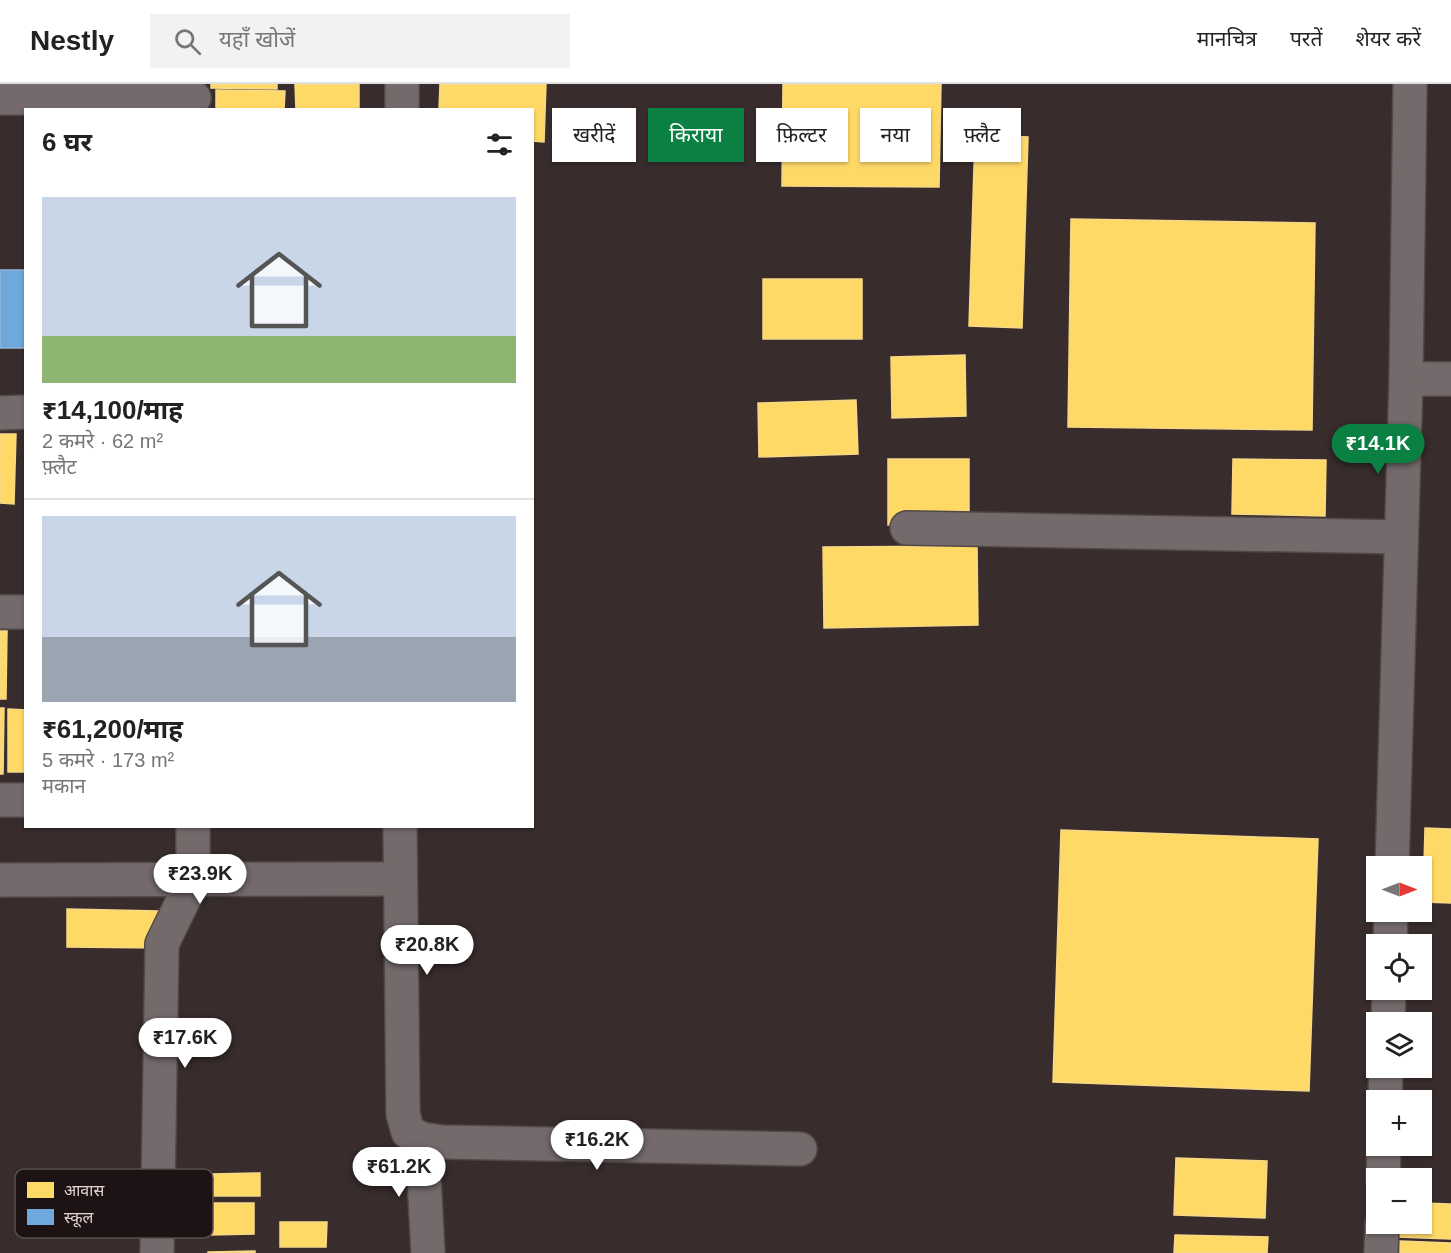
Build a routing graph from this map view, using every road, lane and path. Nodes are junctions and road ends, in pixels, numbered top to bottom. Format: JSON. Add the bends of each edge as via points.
{"nodes":[{"id":1,"x":402,"y":84,"type":"edge"},
{"id":2,"x":1410,"y":84,"type":"edge"},
{"id":3,"x":194,"y":97,"type":"edge"},
{"id":4,"x":0,"y":98,"type":"edge"},
{"id":5,"x":402,"y":108,"type":"edge"},
{"id":6,"x":1406,"y":379,"type":"junction"},
{"id":7,"x":1451,"y":379,"type":"edge"},
{"id":8,"x":24,"y":412,"type":"edge"},
{"id":9,"x":0,"y":413,"type":"edge"},
{"id":10,"x":907,"y":528,"type":"dead end"},
{"id":11,"x":1401,"y":537,"type":"junction"},
{"id":12,"x":0,"y":612,"type":"edge"},
{"id":13,"x":24,"y":612,"type":"edge"},
{"id":14,"x":0,"y":800,"type":"edge"},
{"id":15,"x":24,"y":800,"type":"edge"},
{"id":16,"x":193,"y":828,"type":"edge"},
{"id":17,"x":400,"y":828,"type":"edge"},
{"id":18,"x":1392,"y":856,"type":"edge"},
{"id":19,"x":400,"y":879,"type":"junction"},
{"id":20,"x":0,"y":880,"type":"edge"},
{"id":21,"x":193,"y":880,"type":"junction"},
{"id":22,"x":422,"y":1139,"type":"junction"},
{"id":23,"x":800,"y":1149,"type":"dead end"},
{"id":24,"x":158,"y":1169,"type":"edge"},
{"id":25,"x":1382,"y":1234,"type":"edge"},
{"id":26,"x":157,"y":1238,"type":"edge"},
{"id":27,"x":157,"y":1253,"type":"edge"},
{"id":28,"x":428,"y":1253,"type":"edge"},
{"id":29,"x":1381,"y":1253,"type":"edge"}],
"edges":[{"from":1,"to":5,"type":"street"},
{"from":2,"to":6,"type":"street"},
{"from":3,"to":4,"type":"street"},
{"from":6,"to":7,"type":"street"},
{"from":6,"to":11,"type":"street"},
{"from":8,"to":9,"type":"street"},
{"from":10,"to":11,"type":"street"},
{"from":11,"to":18,"type":"street"},
{"from":12,"to":13,"type":"street"},
{"from":14,"to":15,"type":"street"},
{"from":16,"to":21,"type":"street"},
{"from":17,"to":19,"type":"street"},
{"from":19,"to":21,"type":"street"},
{"from":19,"to":22,"type":"street","via":[[403,1114],[408,1132]]},
{"from":20,"to":21,"type":"street"},
{"from":21,"to":24,"type":"street","via":[[162,944]]},
{"from":22,"to":23,"type":"street"},
{"from":22,"to":28,"type":"street"},
{"from":25,"to":29,"type":"street"},
{"from":26,"to":27,"type":"street"}]}
